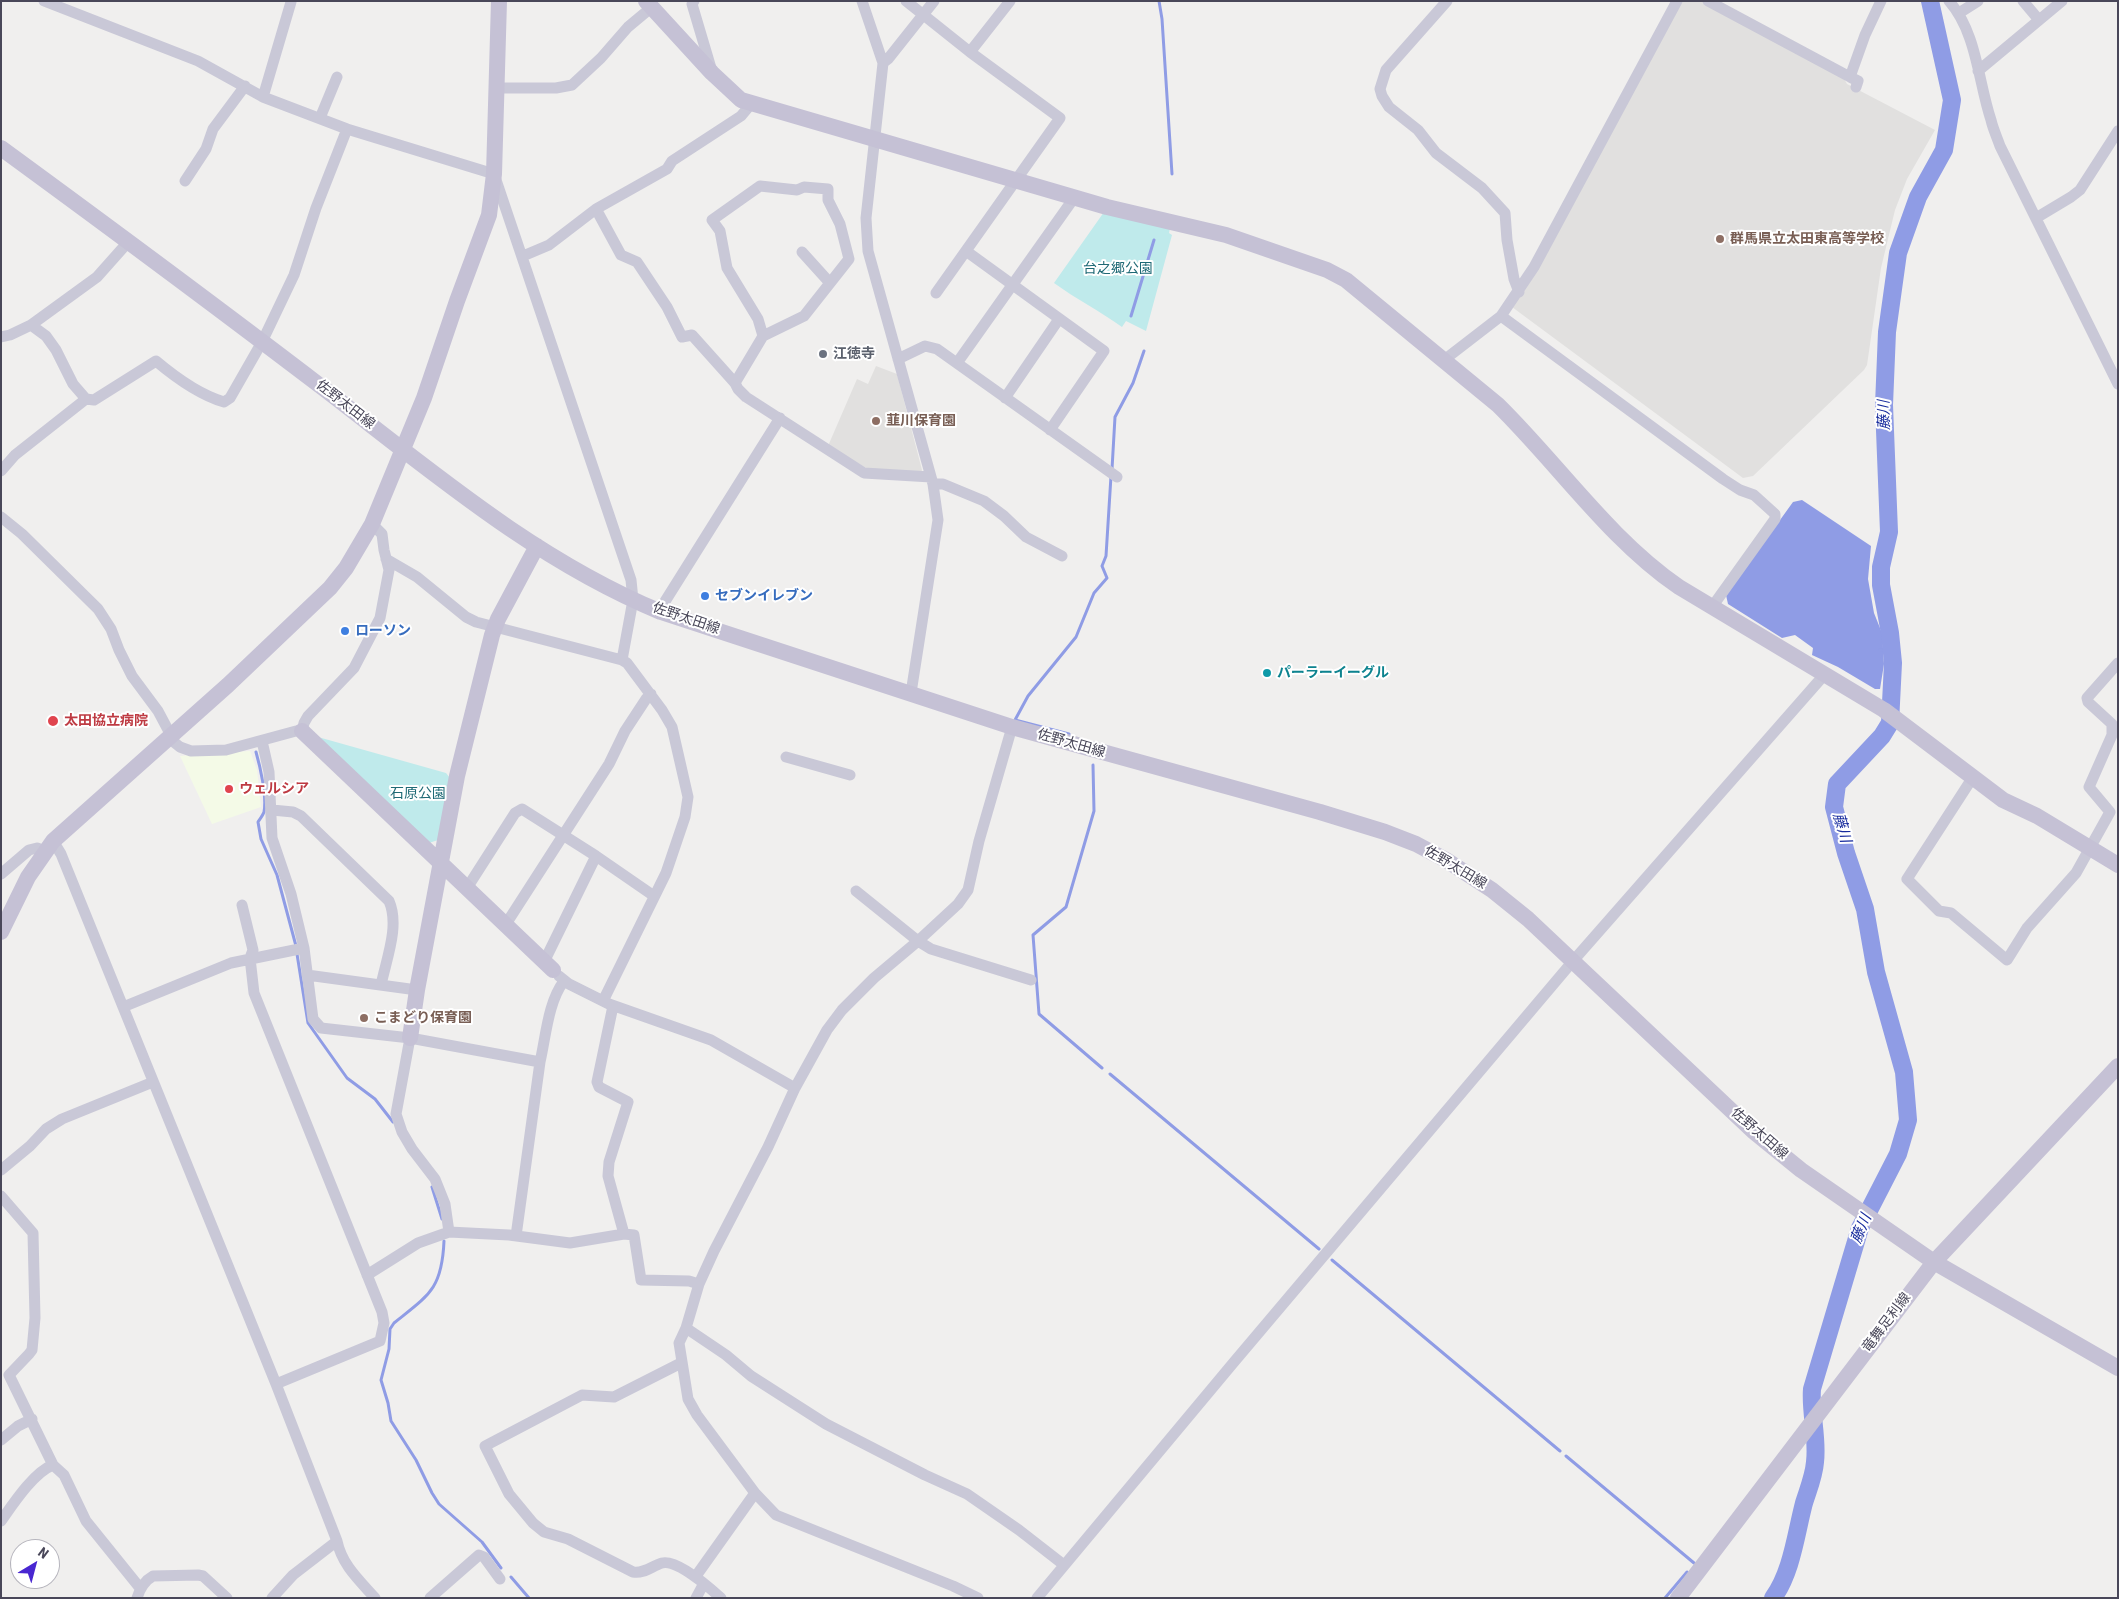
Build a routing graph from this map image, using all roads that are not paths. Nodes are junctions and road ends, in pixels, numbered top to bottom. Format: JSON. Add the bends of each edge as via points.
{"nodes":[{"id":1,"x":44,"y":1,"type":"edge"},
{"id":2,"x":499,"y":1,"type":"edge"},
{"id":3,"x":694,"y":1,"type":"edge"},
{"id":4,"x":862,"y":1,"type":"edge"},
{"id":5,"x":906,"y":1,"type":"edge"},
{"id":6,"x":934,"y":1,"type":"edge"},
{"id":7,"x":1010,"y":1,"type":"edge"},
{"id":8,"x":1447,"y":1,"type":"edge"},
{"id":9,"x":1677,"y":1,"type":"edge"},
{"id":10,"x":1708,"y":1,"type":"edge"},
{"id":11,"x":1881,"y":1,"type":"edge"},
{"id":12,"x":1949,"y":1,"type":"edge"},
{"id":13,"x":1978,"y":1,"type":"edge"},
{"id":14,"x":2023,"y":1,"type":"edge"},
{"id":15,"x":2062,"y":1,"type":"edge"},
{"id":16,"x":292,"y":2,"type":"edge"},
{"id":17,"x":649,"y":4,"type":"edge"},
{"id":18,"x":1959,"y":13,"type":"junction"},
{"id":19,"x":923,"y":15,"type":"junction"},
{"id":20,"x":2039,"y":20,"type":"junction"},
{"id":21,"x":970,"y":52,"type":"junction"},
{"id":22,"x":883,"y":63,"type":"junction"},
{"id":23,"x":712,"y":72,"type":"junction"},
{"id":24,"x":1978,"y":72,"type":"junction"},
{"id":25,"x":337,"y":77,"type":"dead end"},
{"id":26,"x":245,"y":86,"type":"junction"},
{"id":27,"x":496,"y":88,"type":"junction"},
{"id":28,"x":263,"y":97,"type":"junction"},
{"id":29,"x":751,"y":104,"type":"junction"},
{"id":30,"x":320,"y":118,"type":"junction"},
{"id":31,"x":347,"y":129,"type":"junction"},
{"id":32,"x":2118,"y":131,"type":"edge"},
{"id":33,"x":875,"y":140,"type":"junction"},
{"id":34,"x":1,"y":148,"type":"edge"},
{"id":35,"x":494,"y":174,"type":"junction"},
{"id":36,"x":1016,"y":181,"type":"junction"},
{"id":37,"x":185,"y":182,"type":"dead end"},
{"id":38,"x":1074,"y":198,"type":"junction"},
{"id":39,"x":596,"y":209,"type":"junction"},
{"id":40,"x":2036,"y":218,"type":"junction"},
{"id":41,"x":129,"y":241,"type":"junction"},
{"id":42,"x":868,"y":251,"type":"junction"},
{"id":43,"x":966,"y":251,"type":"junction"},
{"id":44,"x":802,"y":252,"type":"dead end"},
{"id":45,"x":848,"y":254,"type":"junction"},
{"id":46,"x":523,"y":256,"type":"junction"},
{"id":47,"x":830,"y":283,"type":"junction"},
{"id":48,"x":1013,"y":286,"type":"junction"},
{"id":49,"x":1519,"y":292,"type":"junction"},
{"id":50,"x":936,"y":293,"type":"dead end"},
{"id":51,"x":1501,"y":316,"type":"junction"},
{"id":52,"x":1059,"y":319,"type":"junction"},
{"id":53,"x":31,"y":324,"type":"junction"},
{"id":54,"x":763,"y":336,"type":"junction"},
{"id":55,"x":1,"y":337,"type":"edge"},
{"id":56,"x":262,"y":342,"type":"junction"},
{"id":57,"x":898,"y":359,"type":"junction"},
{"id":58,"x":1444,"y":360,"type":"junction"},
{"id":59,"x":957,"y":363,"type":"junction"},
{"id":60,"x":735,"y":382,"type":"junction"},
{"id":61,"x":2118,"y":384,"type":"edge"},
{"id":62,"x":1005,"y":398,"type":"junction"},
{"id":63,"x":86,"y":399,"type":"junction"},
{"id":64,"x":780,"y":418,"type":"junction"},
{"id":65,"x":1050,"y":430,"type":"junction"},
{"id":66,"x":402,"y":449,"type":"junction"},
{"id":67,"x":1,"y":470,"type":"edge"},
{"id":68,"x":1113,"y":474,"type":"dead end"},
{"id":69,"x":932,"y":480,"type":"junction"},
{"id":70,"x":1,"y":517,"type":"edge"},
{"id":71,"x":372,"y":524,"type":"junction"},
{"id":72,"x":536,"y":546,"type":"junction"},
{"id":73,"x":1062,"y":556,"type":"dead end"},
{"id":74,"x":386,"y":560,"type":"junction"},
{"id":75,"x":633,"y":600,"type":"junction"},
{"id":76,"x":1712,"y":607,"type":"junction"},
{"id":77,"x":661,"y":612,"type":"junction"},
{"id":78,"x":495,"y":627,"type":"junction"},
{"id":79,"x":622,"y":660,"type":"junction"},
{"id":80,"x":2118,"y":663,"type":"edge"},
{"id":81,"x":1825,"y":674,"type":"junction"},
{"id":82,"x":911,"y":693,"type":"junction"},
{"id":83,"x":651,"y":694,"type":"junction"},
{"id":84,"x":1012,"y":727,"type":"junction"},
{"id":85,"x":302,"y":731,"type":"junction"},
{"id":86,"x":171,"y":736,"type":"junction"},
{"id":87,"x":262,"y":740,"type":"junction"},
{"id":88,"x":786,"y":757,"type":"dead end"},
{"id":89,"x":850,"y":775,"type":"dead end"},
{"id":90,"x":1973,"y":777,"type":"junction"},
{"id":91,"x":272,"y":810,"type":"junction"},
{"id":92,"x":563,"y":835,"type":"junction"},
{"id":93,"x":49,"y":846,"type":"junction"},
{"id":94,"x":2091,"y":848,"type":"junction"},
{"id":95,"x":596,"y":856,"type":"junction"},
{"id":96,"x":440,"y":863,"type":"junction"},
{"id":97,"x":2118,"y":865,"type":"edge"},
{"id":98,"x":1,"y":874,"type":"edge"},
{"id":99,"x":467,"y":888,"type":"junction"},
{"id":100,"x":856,"y":891,"type":"dead end"},
{"id":101,"x":654,"y":896,"type":"junction"},
{"id":102,"x":242,"y":905,"type":"dead end"},
{"id":103,"x":506,"y":924,"type":"junction"},
{"id":104,"x":1,"y":932,"type":"edge"},
{"id":105,"x":918,"y":941,"type":"junction"},
{"id":106,"x":304,"y":948,"type":"junction"},
{"id":107,"x":250,"y":958,"type":"junction"},
{"id":108,"x":1573,"y":961,"type":"junction"},
{"id":109,"x":554,"y":971,"type":"junction"},
{"id":110,"x":307,"y":975,"type":"junction"},
{"id":111,"x":1031,"y":980,"type":"dead end"},
{"id":112,"x":381,"y":985,"type":"junction"},
{"id":113,"x":417,"y":990,"type":"junction"},
{"id":114,"x":608,"y":1003,"type":"junction"},
{"id":115,"x":123,"y":1008,"type":"junction"},
{"id":116,"x":410,"y":1038,"type":"junction"},
{"id":117,"x":540,"y":1062,"type":"junction"},
{"id":118,"x":2118,"y":1066,"type":"edge"},
{"id":119,"x":153,"y":1082,"type":"junction"},
{"id":120,"x":795,"y":1088,"type":"junction"},
{"id":121,"x":1,"y":1170,"type":"edge"},
{"id":122,"x":1,"y":1196,"type":"edge"},
{"id":123,"x":450,"y":1232,"type":"junction"},
{"id":124,"x":624,"y":1234,"type":"junction"},
{"id":125,"x":516,"y":1236,"type":"junction"},
{"id":126,"x":1934,"y":1262,"type":"junction"},
{"id":127,"x":367,"y":1275,"type":"junction"},
{"id":128,"x":699,"y":1284,"type":"junction"},
{"id":129,"x":686,"y":1328,"type":"junction"},
{"id":130,"x":681,"y":1363,"type":"junction"},
{"id":131,"x":2118,"y":1368,"type":"edge"},
{"id":132,"x":276,"y":1384,"type":"junction"},
{"id":133,"x":32,"y":1420,"type":"junction"},
{"id":134,"x":1,"y":1440,"type":"edge"},
{"id":135,"x":53,"y":1465,"type":"junction"},
{"id":136,"x":755,"y":1493,"type":"junction"},
{"id":137,"x":1,"y":1521,"type":"edge"},
{"id":138,"x":337,"y":1541,"type":"junction"},
{"id":139,"x":1064,"y":1565,"type":"junction"},
{"id":140,"x":696,"y":1576,"type":"junction"},
{"id":141,"x":500,"y":1578,"type":"dead end"},
{"id":142,"x":703,"y":1585,"type":"junction"},
{"id":143,"x":138,"y":1593,"type":"edge"},
{"id":144,"x":227,"y":1598,"type":"edge"},
{"id":145,"x":272,"y":1598,"type":"edge"},
{"id":146,"x":375,"y":1598,"type":"edge"},
{"id":147,"x":430,"y":1598,"type":"edge"},
{"id":148,"x":696,"y":1598,"type":"edge"},
{"id":149,"x":721,"y":1598,"type":"edge"},
{"id":150,"x":978,"y":1598,"type":"edge"},
{"id":151,"x":1037,"y":1598,"type":"edge"},
{"id":152,"x":1678,"y":1598,"type":"edge"}],
"edges":[{"from":1,"to":26,"type":"street","via":[[198,61]]},
{"from":2,"to":27,"type":"street"},
{"from":3,"to":23,"type":"street","via":[[692,4]]},
{"from":4,"to":22,"type":"street"},
{"from":5,"to":19,"type":"street"},
{"from":6,"to":19,"type":"street"},
{"from":7,"to":21,"type":"street"},
{"from":8,"to":49,"type":"street","via":[[1386,70],[1380,89],[1389,107],[1418,130],[1436,153],[1482,188],[1504,213]]},
{"from":9,"to":49,"type":"street"},
{"from":10,"to":11,"type":"street","via":[[1853,82],[1865,35]]},
{"from":12,"to":18,"type":"street"},
{"from":13,"to":18,"type":"street"},
{"from":14,"to":20,"type":"street"},
{"from":15,"to":20,"type":"street"},
{"from":16,"to":28,"type":"street"},
{"from":17,"to":23,"type":"street"},
{"from":17,"to":27,"type":"street","via":[[602,57],[572,84],[556,88]]},
{"from":18,"to":24,"type":"street"},
{"from":19,"to":21,"type":"street"},
{"from":19,"to":22,"type":"street"},
{"from":20,"to":24,"type":"street"},
{"from":21,"to":36,"type":"street","via":[[1060,118]]},
{"from":22,"to":33,"type":"street"},
{"from":23,"to":29,"type":"street","via":[[741,100]]},
{"from":24,"to":40,"type":"street","via":[[2000,146]]},
{"from":25,"to":30,"type":"street"},
{"from":26,"to":28,"type":"street"},
{"from":26,"to":37,"type":"street","via":[[213,129],[206,149]]},
{"from":27,"to":35,"type":"street"},
{"from":28,"to":30,"type":"street"},
{"from":29,"to":33,"type":"street"},
{"from":29,"to":39,"type":"street","via":[[741,116],[672,161],[667,169]]},
{"from":30,"to":31,"type":"street"},
{"from":31,"to":35,"type":"street"},
{"from":31,"to":56,"type":"street","via":[[294,275]]},
{"from":32,"to":40,"type":"street","via":[[2080,190]]},
{"from":33,"to":36,"type":"street"},
{"from":33,"to":42,"type":"street","via":[[866,218]]},
{"from":34,"to":41,"type":"street","name":"佐野太田線"},
{"from":35,"to":46,"type":"street"},
{"from":35,"to":66,"type":"street","via":[[489,215],[424,398]]},
{"from":36,"to":38,"type":"street"},
{"from":36,"to":43,"type":"street"},
{"from":38,"to":48,"type":"street"},
{"from":38,"to":58,"type":"street","via":[[1226,235],[1327,270],[1346,280]]},
{"from":39,"to":46,"type":"street","via":[[549,245]]},
{"from":39,"to":60,"type":"street","via":[[621,255],[637,262],[667,307],[682,337],[692,335]]},
{"from":40,"to":61,"type":"street"},
{"from":41,"to":53,"type":"street","via":[[102,273]]},
{"from":41,"to":56,"type":"street","name":"佐野太田線"},
{"from":42,"to":45,"type":"street"},
{"from":42,"to":57,"type":"street"},
{"from":43,"to":48,"type":"street"},
{"from":43,"to":50,"type":"street"},
{"from":44,"to":47,"type":"street"},
{"from":45,"to":47,"type":"street","via":[[850,259]]},
{"from":45,"to":54,"type":"street","via":[[840,224],[828,200],[828,189],[760,186],[712,220],[720,231],[728,268],[758,319]]},
{"from":46,"to":75,"type":"street","via":[[631,580]]},
{"from":47,"to":54,"type":"street","via":[[804,316]]},
{"from":48,"to":52,"type":"street"},
{"from":48,"to":59,"type":"street"},
{"from":49,"to":51,"type":"street"},
{"from":51,"to":58,"type":"street"},
{"from":51,"to":76,"type":"street","via":[[1723,479],[1754,495],[1775,514],[1775,519]]},
{"from":52,"to":62,"type":"street"},
{"from":52,"to":65,"type":"street","via":[[1104,351]]},
{"from":53,"to":55,"type":"street"},
{"from":53,"to":63,"type":"street","via":[[46,336],[73,384]]},
{"from":54,"to":60,"type":"street"},
{"from":56,"to":63,"type":"street","via":[[230,398],[224,402],[193,387],[156,361],[94,400]]},
{"from":56,"to":66,"type":"street","name":"佐野太田線"},
{"from":57,"to":59,"type":"street","via":[[925,346],[937,349]]},
{"from":57,"to":69,"type":"street"},
{"from":58,"to":76,"type":"street","via":[[1520,427],[1614,531],[1656,572]]},
{"from":59,"to":62,"type":"street"},
{"from":60,"to":64,"type":"street","via":[[746,397]]},
{"from":62,"to":65,"type":"street"},
{"from":63,"to":67,"type":"street","via":[[15,455]]},
{"from":64,"to":69,"type":"street","via":[[864,473]]},
{"from":64,"to":77,"type":"street"},
{"from":65,"to":68,"type":"street"},
{"from":66,"to":71,"type":"street"},
{"from":66,"to":72,"type":"street","name":"佐野太田線"},
{"from":69,"to":73,"type":"street","via":[[984,501],[1026,537]]},
{"from":69,"to":82,"type":"street","via":[[938,520]]},
{"from":70,"to":86,"type":"street","via":[[98,609],[111,629],[126,666],[158,711]]},
{"from":71,"to":74,"type":"street","via":[[382,534]]},
{"from":71,"to":86,"type":"street","via":[[330,588]]},
{"from":72,"to":75,"type":"street","name":"佐野太田線","via":[[582,575]]},
{"from":72,"to":78,"type":"street"},
{"from":74,"to":78,"type":"street","via":[[418,577],[466,617]]},
{"from":74,"to":85,"type":"street","via":[[389,570],[380,618],[354,668],[308,716]]},
{"from":75,"to":77,"type":"street","name":"佐野太田線"},
{"from":75,"to":79,"type":"street"},
{"from":76,"to":81,"type":"street"},
{"from":77,"to":82,"type":"street","name":"佐野太田線"},
{"from":78,"to":79,"type":"street"},
{"from":78,"to":96,"type":"street","via":[[458,770]]},
{"from":79,"to":83,"type":"street"},
{"from":80,"to":94,"type":"street","via":[[2087,698],[2113,729],[2089,787],[2110,812]]},
{"from":81,"to":90,"type":"street","via":[[1893,716]]},
{"from":81,"to":108,"type":"street"},
{"from":82,"to":84,"type":"street","name":"佐野太田線"},
{"from":83,"to":92,"type":"street"},
{"from":83,"to":101,"type":"street","via":[[672,727],[688,797],[685,818],[666,873]]},
{"from":84,"to":105,"type":"street","via":[[968,890],[958,904]]},
{"from":84,"to":108,"type":"street","name":"佐野太田線","via":[[1320,812],[1416,844],[1460,867],[1499,895]]},
{"from":85,"to":87,"type":"street"},
{"from":85,"to":96,"type":"street"},
{"from":86,"to":87,"type":"street","via":[[180,748],[191,751],[226,750]]},
{"from":86,"to":93,"type":"street"},
{"from":87,"to":91,"type":"street"},
{"from":88,"to":89,"type":"street"},
{"from":90,"to":94,"type":"street","via":[[2003,800]]},
{"from":90,"to":94,"type":"street","via":[[1907,879],[1939,911],[1950,913],[2007,960],[2028,928],[2076,873]]},
{"from":91,"to":106,"type":"street","via":[[272,838],[291,894]]},
{"from":91,"to":112,"type":"street","via":[[301,816],[389,901],[393,910],[392,932]]},
{"from":92,"to":95,"type":"street"},
{"from":92,"to":99,"type":"street","via":[[526,811],[518,810]]},
{"from":92,"to":103,"type":"street"},
{"from":93,"to":98,"type":"street","via":[[29,850]]},
{"from":93,"to":104,"type":"street","via":[[28,877]]},
{"from":93,"to":115,"type":"street","via":[[61,854]]},
{"from":94,"to":97,"type":"street"},
{"from":95,"to":101,"type":"street"},
{"from":95,"to":109,"type":"street"},
{"from":96,"to":99,"type":"street"},
{"from":96,"to":113,"type":"street"},
{"from":99,"to":103,"type":"street"},
{"from":100,"to":105,"type":"street"},
{"from":101,"to":114,"type":"street"},
{"from":102,"to":107,"type":"street","via":[[253,950]]},
{"from":103,"to":109,"type":"street"},
{"from":105,"to":111,"type":"street","via":[[931,949]]},
{"from":105,"to":120,"type":"street","via":[[842,1010],[827,1030]]},
{"from":106,"to":107,"type":"street"},
{"from":106,"to":110,"type":"street"},
{"from":107,"to":115,"type":"street"},
{"from":107,"to":127,"type":"street","via":[[254,993]]},
{"from":108,"to":126,"type":"street","name":"佐野太田線","via":[[1754,1131],[1801,1170]]},
{"from":108,"to":139,"type":"street"},
{"from":109,"to":114,"type":"street"},
{"from":109,"to":117,"type":"street","via":[[558,988]]},
{"from":110,"to":112,"type":"street"},
{"from":110,"to":116,"type":"street","via":[[313,1019],[317,1026]]},
{"from":112,"to":113,"type":"street"},
{"from":113,"to":116,"type":"street"},
{"from":114,"to":120,"type":"street","via":[[711,1040]]},
{"from":114,"to":124,"type":"street","via":[[597,1082],[599,1087],[628,1102],[609,1162],[608,1176]]},
{"from":115,"to":119,"type":"street"},
{"from":116,"to":117,"type":"street"},
{"from":116,"to":123,"type":"street","via":[[396,1114],[409,1144],[435,1180],[445,1204]]},
{"from":117,"to":125,"type":"street"},
{"from":118,"to":126,"type":"street","name":"竜舞足利線"},
{"from":119,"to":121,"type":"street","via":[[62,1119],[46,1129]]},
{"from":119,"to":132,"type":"street"},
{"from":120,"to":128,"type":"street"},
{"from":122,"to":133,"type":"street","via":[[33,1233],[35,1318],[32,1350],[9,1375]]},
{"from":123,"to":125,"type":"street"},
{"from":123,"to":127,"type":"street","via":[[418,1243]]},
{"from":124,"to":125,"type":"street","via":[[570,1243]]},
{"from":124,"to":128,"type":"street","via":[[634,1235],[642,1280]]},
{"from":126,"to":131,"type":"street","name":"佐野太田線"},
{"from":126,"to":152,"type":"street","name":"竜舞足利線"},
{"from":127,"to":132,"type":"street","via":[[382,1312],[384,1323],[380,1341]]},
{"from":128,"to":129,"type":"street"},
{"from":129,"to":130,"type":"street","via":[[679,1343]]},
{"from":129,"to":139,"type":"street","via":[[751,1376],[826,1424],[967,1494]]},
{"from":130,"to":136,"type":"street","via":[[688,1399],[697,1415]]},
{"from":130,"to":140,"type":"street","via":[[614,1397],[582,1395],[485,1446],[509,1494],[544,1532],[568,1539],[633,1572],[670,1563]]},
{"from":132,"to":138,"type":"street"},
{"from":133,"to":134,"type":"street","via":[[18,1426]]},
{"from":133,"to":135,"type":"street"},
{"from":135,"to":137,"type":"street","via":[[36,1477]]},
{"from":135,"to":143,"type":"street","via":[[64,1475],[86,1521]]},
{"from":136,"to":140,"type":"street"},
{"from":136,"to":150,"type":"street","via":[[776,1515]]},
{"from":138,"to":145,"type":"street","via":[[293,1575]]},
{"from":138,"to":146,"type":"street","via":[[346,1565]]},
{"from":139,"to":151,"type":"street"},
{"from":140,"to":142,"type":"street"},
{"from":141,"to":147,"type":"street","via":[[479,1555]]},
{"from":142,"to":148,"type":"street"},
{"from":142,"to":149,"type":"street"},
{"from":143,"to":144,"type":"street","via":[[153,1576],[198,1575],[204,1576]]}]}
